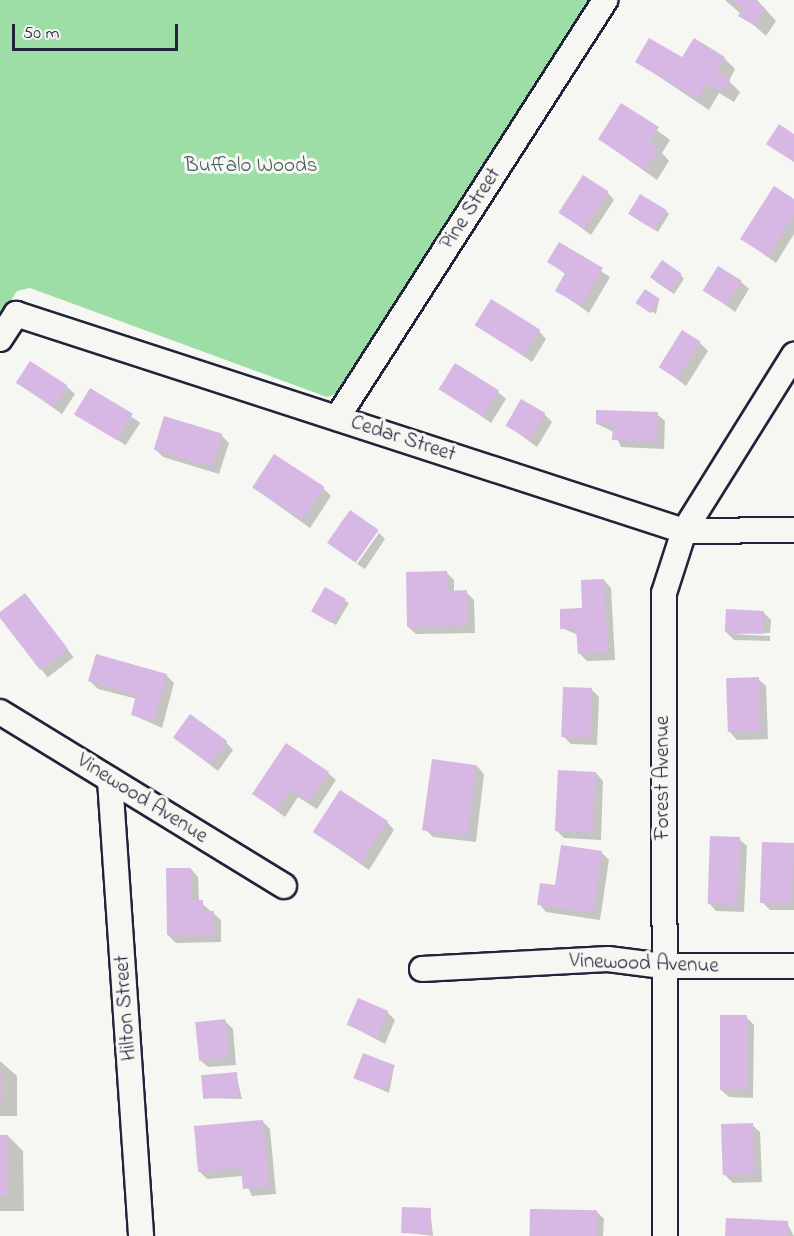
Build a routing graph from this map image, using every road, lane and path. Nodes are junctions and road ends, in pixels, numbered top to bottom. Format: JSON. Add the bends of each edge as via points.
{"nodes":[{"id":1,"x":605,"y":0,"type":"edge"},
{"id":2,"x":0,"y":339,"type":"edge"},
{"id":3,"x":794,"y":355,"type":"edge"},
{"id":4,"x":337,"y":418,"type":"junction"},
{"id":5,"x":794,"y":530,"type":"edge"},
{"id":6,"x":684,"y":531,"type":"junction"},
{"id":7,"x":0,"y":712,"type":"edge"},
{"id":8,"x":110,"y":780,"type":"junction"},
{"id":9,"x":284,"y":886,"type":"dead end"},
{"id":10,"x":663,"y":966,"type":"junction"},
{"id":11,"x":794,"y":966,"type":"edge"},
{"id":12,"x":422,"y":969,"type":"dead end"},
{"id":13,"x":141,"y":1236,"type":"edge"},
{"id":14,"x":665,"y":1236,"type":"edge"}],
"edges":[{"from":1,"to":4,"type":"street","name":"Pine Street"},
{"from":2,"to":4,"type":"street","name":"Cedar Street","via":[[16,314]]},
{"from":3,"to":6,"type":"street","name":"Forest Avenue"},
{"from":4,"to":6,"type":"street","name":"Cedar Street"},
{"from":5,"to":6,"type":"street","name":"Cedar Street"},
{"from":6,"to":10,"type":"street","name":"Forest Avenue","via":[[664,593]]},
{"from":7,"to":8,"type":"street","name":"Vinewood Avenue"},
{"from":8,"to":9,"type":"street","name":"Vinewood Avenue"},
{"from":8,"to":13,"type":"street","name":"Hilton Street"},
{"from":10,"to":11,"type":"street","name":"Vinewood Avenue"},
{"from":10,"to":12,"type":"street","name":"Vinewood Avenue","via":[[608,959]]},
{"from":10,"to":14,"type":"street","name":"Forest Avenue"}]}
